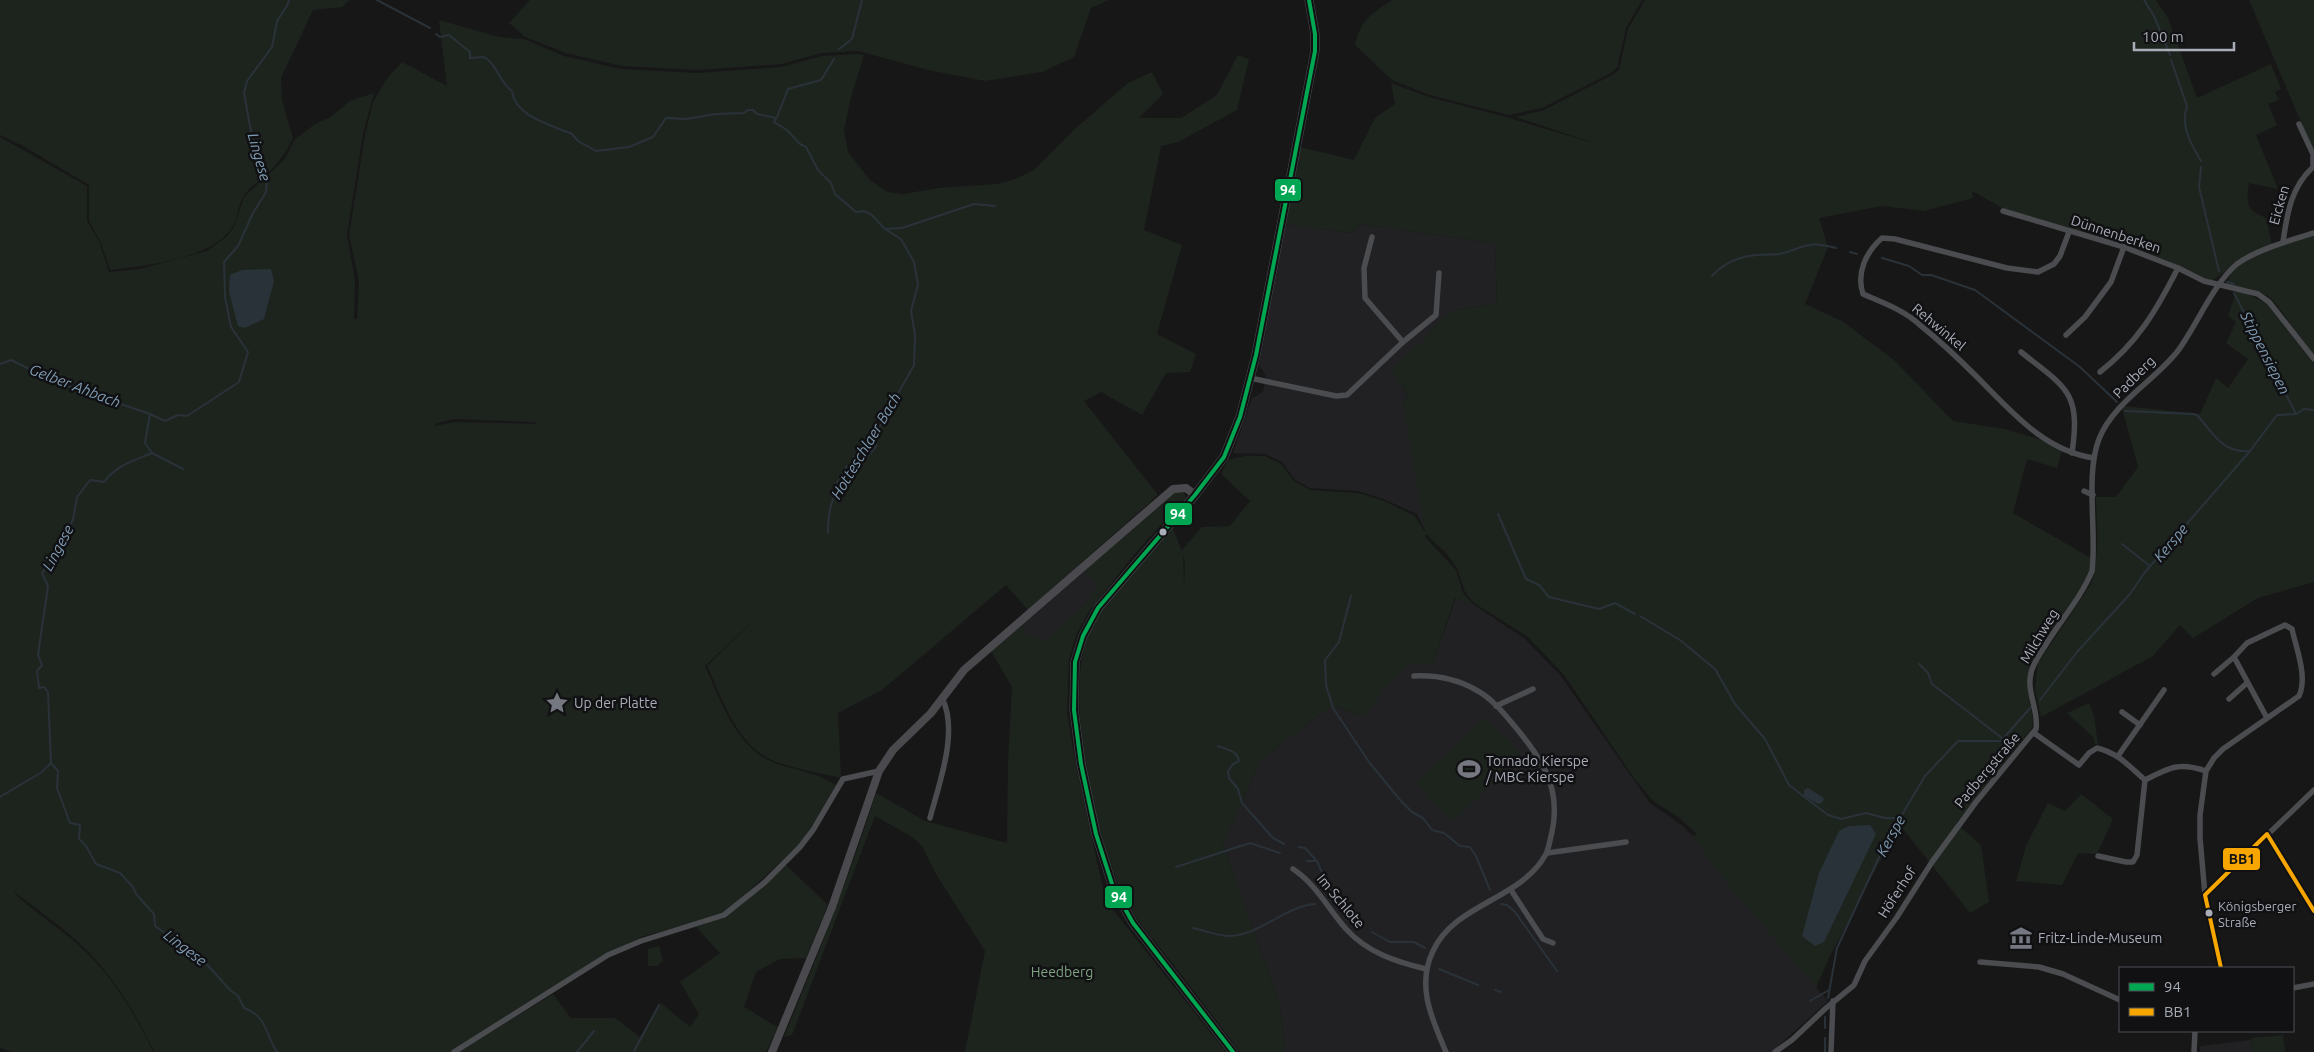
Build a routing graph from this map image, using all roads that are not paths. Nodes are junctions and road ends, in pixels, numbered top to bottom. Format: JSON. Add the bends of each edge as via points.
{"nodes":[{"id":1,"x":1309,"y":0,"type":"edge"},
{"id":2,"x":2299,"y":124,"type":"dead end"},
{"id":3,"x":2003,"y":211,"type":"dead end"},
{"id":4,"x":2069,"y":232,"type":"junction"},
{"id":5,"x":2314,"y":233,"type":"edge"},
{"id":6,"x":1372,"y":237,"type":"dead end"},
{"id":7,"x":2283,"y":242,"type":"junction"},
{"id":8,"x":2124,"y":247,"type":"junction"},
{"id":9,"x":2178,"y":268,"type":"junction"},
{"id":10,"x":1439,"y":273,"type":"dead end"},
{"id":11,"x":2219,"y":286,"type":"junction"},
{"id":12,"x":2066,"y":335,"type":"dead end"},
{"id":13,"x":1403,"y":342,"type":"junction"},
{"id":14,"x":2021,"y":352,"type":"dead end"},
{"id":15,"x":2314,"y":359,"type":"edge"},
{"id":16,"x":2100,"y":372,"type":"dead end"},
{"id":17,"x":1250,"y":378,"type":"junction"},
{"id":18,"x":2072,"y":453,"type":"junction"},
{"id":19,"x":2094,"y":458,"type":"junction"},
{"id":20,"x":2084,"y":491,"type":"dead end"},
{"id":21,"x":1195,"y":495,"type":"junction"},
{"id":22,"x":2093,"y":495,"type":"junction"},
{"id":23,"x":2087,"y":585,"type":"joint"},
{"id":24,"x":2234,"y":657,"type":"junction"},
{"id":25,"x":2214,"y":674,"type":"dead end"},
{"id":26,"x":1414,"y":676,"type":"dead end"},
{"id":27,"x":2247,"y":683,"type":"junction"},
{"id":28,"x":1533,"y":689,"type":"dead end"},
{"id":29,"x":2164,"y":690,"type":"dead end"},
{"id":30,"x":942,"y":698,"type":"junction"},
{"id":31,"x":2229,"y":699,"type":"dead end"},
{"id":32,"x":1496,"y":706,"type":"junction"},
{"id":33,"x":2122,"y":712,"type":"dead end"},
{"id":34,"x":2267,"y":718,"type":"junction"},
{"id":35,"x":2140,"y":725,"type":"junction"},
{"id":36,"x":2034,"y":733,"type":"junction"},
{"id":37,"x":2118,"y":756,"type":"junction"},
{"id":38,"x":879,"y":771,"type":"junction"},
{"id":39,"x":2206,"y":771,"type":"junction"},
{"id":40,"x":2145,"y":780,"type":"junction"},
{"id":41,"x":2313,"y":792,"type":"edge"},
{"id":42,"x":930,"y":818,"type":"dead end"},
{"id":43,"x":1960,"y":824,"type":"joint"},
{"id":44,"x":2267,"y":834,"type":"junction"},
{"id":45,"x":1626,"y":842,"type":"dead end"},
{"id":46,"x":1547,"y":853,"type":"junction"},
{"id":47,"x":2098,"y":856,"type":"dead end"},
{"id":48,"x":1293,"y":869,"type":"dead end"},
{"id":49,"x":1511,"y":890,"type":"junction"},
{"id":50,"x":2205,"y":895,"type":"junction"},
{"id":51,"x":2314,"y":911,"type":"edge"},
{"id":52,"x":1554,"y":943,"type":"dead end"},
{"id":53,"x":1980,"y":962,"type":"dead end"},
{"id":54,"x":2220,"y":967,"type":"edge"},
{"id":55,"x":1426,"y":969,"type":"junction"},
{"id":56,"x":2314,"y":984,"type":"edge"},
{"id":57,"x":2294,"y":988,"type":"edge"},
{"id":58,"x":2119,"y":1000,"type":"edge"},
{"id":59,"x":1834,"y":1002,"type":"junction"},
{"id":60,"x":2194,"y":1032,"type":"edge"},
{"id":61,"x":454,"y":1052,"type":"edge"},
{"id":62,"x":772,"y":1052,"type":"edge"},
{"id":63,"x":1234,"y":1052,"type":"edge"},
{"id":64,"x":1446,"y":1052,"type":"edge"},
{"id":65,"x":1775,"y":1052,"type":"edge"},
{"id":66,"x":1831,"y":1052,"type":"edge"},
{"id":67,"x":2194,"y":1052,"type":"edge"}],
"edges":[{"from":1,"to":17,"type":"main road","via":[[1315,51]]},
{"from":2,"to":7,"type":"street","name":"Eicken","via":[[2314,160],[2313,167],[2294,191]]},
{"from":3,"to":4,"type":"street","name":"Dünnenberken"},
{"from":4,"to":8,"type":"street","name":"Dünnenberken"},
{"from":4,"to":18,"type":"street","name":"Rehwinkel","via":[[2054,264],[2038,272],[2007,268],[1882,238],[1866,259],[1859,283],[1863,294],[1906,314],[1920,325],[2025,424],[2048,442]]},
{"from":5,"to":7,"type":"street"},
{"from":6,"to":13,"type":"street","via":[[1364,268],[1365,298]]},
{"from":7,"to":11,"type":"street","via":[[2237,264]]},
{"from":8,"to":9,"type":"street","name":"Dünnenberken"},
{"from":8,"to":12,"type":"street","via":[[2111,282],[2085,317]]},
{"from":9,"to":11,"type":"street","name":"Dünnenberken"},
{"from":9,"to":16,"type":"street","via":[[2133,344]]},
{"from":10,"to":13,"type":"street","via":[[1436,314]]},
{"from":11,"to":15,"type":"street","name":"Dünnenberken","via":[[2258,294],[2269,302]]},
{"from":11,"to":19,"type":"street","name":"Padberg","via":[[2177,352],[2114,414],[2098,440]]},
{"from":13,"to":17,"type":"street","via":[[1347,395],[1336,396]]},
{"from":14,"to":18,"type":"street","via":[[2059,382],[2069,395],[2076,415]]},
{"from":17,"to":21,"type":"main road","via":[[1240,417],[1224,457]]},
{"from":18,"to":19,"type":"street","name":"Rehwinkel"},
{"from":19,"to":22,"type":"street","name":"Padberg"},
{"from":20,"to":22,"type":"street"},
{"from":21,"to":30,"type":"street","via":[[1186,488],[1173,489],[964,670]]},
{"from":21,"to":63,"type":"main road","via":[[1090,618],[1075,662],[1074,710],[1081,764],[1096,834],[1113,887],[1133,923]]},
{"from":22,"to":23,"type":"street","name":"Padberg","via":[[2093,561]]},
{"from":23,"to":36,"type":"street","name":"Milchweg","via":[[2030,674],[2030,690],[2038,718]]},
{"from":24,"to":25,"type":"street"},
{"from":24,"to":27,"type":"street"},
{"from":24,"to":34,"type":"street","via":[[2247,643],[2285,625],[2292,629],[2304,687],[2300,696]]},
{"from":26,"to":32,"type":"street","via":[[1442,677],[1476,690]]},
{"from":27,"to":31,"type":"street"},
{"from":27,"to":34,"type":"street"},
{"from":28,"to":32,"type":"street"},
{"from":29,"to":35,"type":"street"},
{"from":30,"to":38,"type":"street","via":[[893,750]]},
{"from":30,"to":42,"type":"street","via":[[948,709],[948,734],[944,768]]},
{"from":32,"to":46,"type":"street","via":[[1536,751],[1546,771],[1553,794],[1554,813]]},
{"from":33,"to":35,"type":"street"},
{"from":34,"to":39,"type":"street","via":[[2223,749]]},
{"from":35,"to":37,"type":"street"},
{"from":36,"to":37,"type":"street","via":[[2079,765],[2097,748]]},
{"from":36,"to":43,"type":"street","name":"Padbergstraße"},
{"from":37,"to":40,"type":"street"},
{"from":38,"to":61,"type":"street","via":[[843,779],[800,847],[764,883],[724,915],[641,941],[608,956]]},
{"from":38,"to":62,"type":"street","via":[[832,908]]},
{"from":39,"to":40,"type":"street","via":[[2178,766]]},
{"from":39,"to":50,"type":"street","via":[[2200,815]]},
{"from":40,"to":47,"type":"street","via":[[2137,855],[2133,862]]},
{"from":41,"to":44,"type":"street"},
{"from":43,"to":59,"type":"street","name":"Höferhof","via":[[1865,961],[1854,985]]},
{"from":44,"to":50,"type":"street"},
{"from":44,"to":51,"type":"street"},
{"from":45,"to":46,"type":"street"},
{"from":46,"to":49,"type":"street"},
{"from":48,"to":55,"type":"street","name":"Im Schlote","via":[[1305,877],[1361,943],[1376,953]]},
{"from":49,"to":52,"type":"street","via":[[1543,939]]},
{"from":49,"to":55,"type":"street","via":[[1466,915],[1441,937]]},
{"from":50,"to":54,"type":"street"},
{"from":53,"to":58,"type":"street","via":[[2039,967],[2063,974]]},
{"from":55,"to":64,"type":"street","via":[[1425,992]]},
{"from":56,"to":57,"type":"street"},
{"from":59,"to":65,"type":"street","name":"Höferhof"},
{"from":59,"to":66,"type":"street"},
{"from":60,"to":67,"type":"street"}]}
